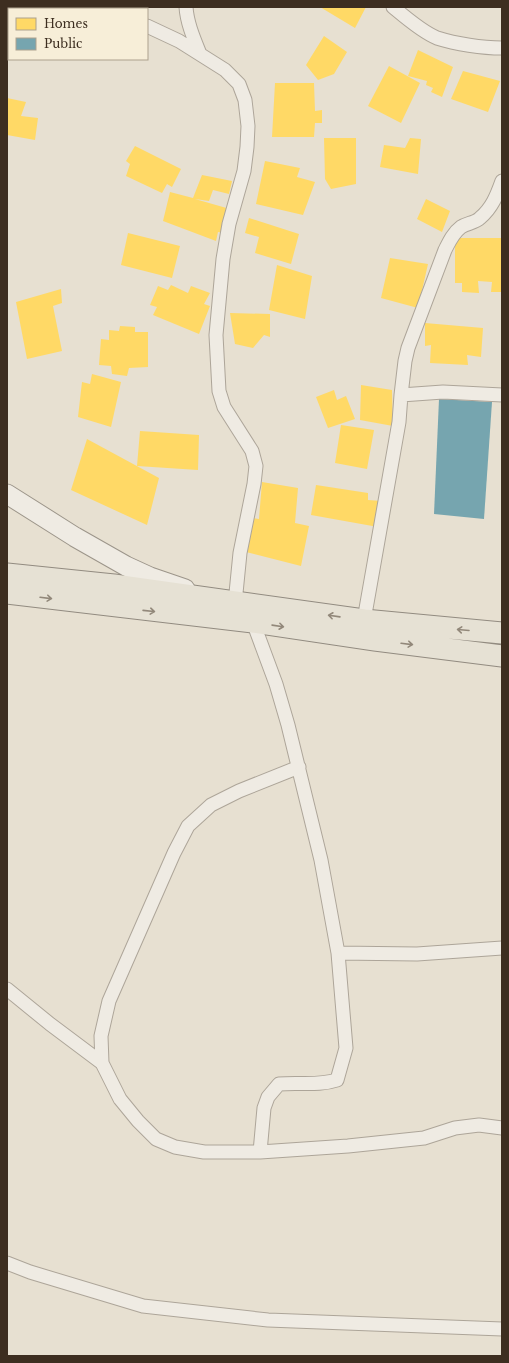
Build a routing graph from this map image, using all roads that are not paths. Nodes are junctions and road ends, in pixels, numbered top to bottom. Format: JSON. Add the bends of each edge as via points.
{"nodes":[{"id":1,"x":186,"y":7,"type":"edge"},
{"id":2,"x":393,"y":7,"type":"edge"},
{"id":3,"x":148,"y":26,"type":"edge"},
{"id":4,"x":502,"y":48,"type":"edge"},
{"id":5,"x":200,"y":54,"type":"junction"},
{"id":6,"x":502,"y":181,"type":"edge"},
{"id":7,"x":401,"y":395,"type":"junction"},
{"id":8,"x":502,"y":395,"type":"edge"},
{"id":9,"x":7,"y":494,"type":"edge"},
{"id":10,"x":7,"y":574,"type":"edge"},
{"id":11,"x":114,"y":585,"type":"junction"},
{"id":12,"x":7,"y":593,"type":"edge"},
{"id":13,"x":214,"y":600,"type":"junction"},
{"id":14,"x":235,"y":603,"type":"junction"},
{"id":15,"x":110,"y":606,"type":"junction"},
{"id":16,"x":364,"y":620,"type":"junction"},
{"id":17,"x":252,"y":622,"type":"junction"},
{"id":18,"x":502,"y":633,"type":"edge"},
{"id":19,"x":502,"y":656,"type":"edge"},
{"id":20,"x":298,"y":767,"type":"junction"},
{"id":21,"x":502,"y":948,"type":"edge"},
{"id":22,"x":338,"y":953,"type":"junction"},
{"id":23,"x":7,"y":989,"type":"edge"},
{"id":24,"x":102,"y":1063,"type":"junction"},
{"id":25,"x":502,"y":1128,"type":"edge"},
{"id":26,"x":260,"y":1152,"type":"junction"},
{"id":27,"x":7,"y":1263,"type":"edge"},
{"id":28,"x":502,"y":1329,"type":"edge"}],
"edges":[{"from":1,"to":5,"type":"street","via":[[192,35]]},
{"from":2,"to":4,"type":"street","via":[[436,37],[484,48]]},
{"from":3,"to":5,"type":"street"},
{"from":5,"to":14,"type":"street","via":[[225,70],[239,84],[245,100],[248,126],[244,171],[229,224],[223,259],[216,335],[219,391],[224,407],[252,451],[256,466],[240,553]]},
{"from":6,"to":7,"type":"street","via":[[487,211],[479,219],[461,227],[452,236],[445,250],[408,348]]},
{"from":7,"to":8,"type":"street","via":[[443,392]]},
{"from":7,"to":16,"type":"street","via":[[399,422]]},
{"from":9,"to":13,"type":"main road","via":[[126,566]]},
{"from":10,"to":11,"type":"main road"},
{"from":11,"to":13,"type":"main road"},
{"from":11,"to":15,"type":"main road"},
{"from":12,"to":15,"type":"main road","one_way":true},
{"from":13,"to":14,"type":"main road"},
{"from":16,"to":14,"type":"main road","one_way":true},
{"from":15,"to":17,"type":"main road","one_way":true},
{"from":18,"to":16,"type":"main road","one_way":true},
{"from":17,"to":19,"type":"main road","one_way":true},
{"from":17,"to":20,"type":"street","via":[[276,684]]},
{"from":20,"to":22,"type":"street","via":[[321,860]]},
{"from":20,"to":24,"type":"street","via":[[211,805],[188,826],[109,1001],[101,1036]]},
{"from":21,"to":22,"type":"street","via":[[417,954]]},
{"from":22,"to":26,"type":"street","via":[[346,1048],[337,1080],[328,1083],[279,1084],[268,1097],[264,1108]]},
{"from":23,"to":24,"type":"street"},
{"from":24,"to":26,"type":"street","via":[[120,1099],[156,1139],[176,1147],[204,1152]]},
{"from":25,"to":26,"type":"street","via":[[479,1125],[455,1128],[424,1138]]},
{"from":27,"to":28,"type":"street","via":[[143,1306],[268,1320]]}]}
